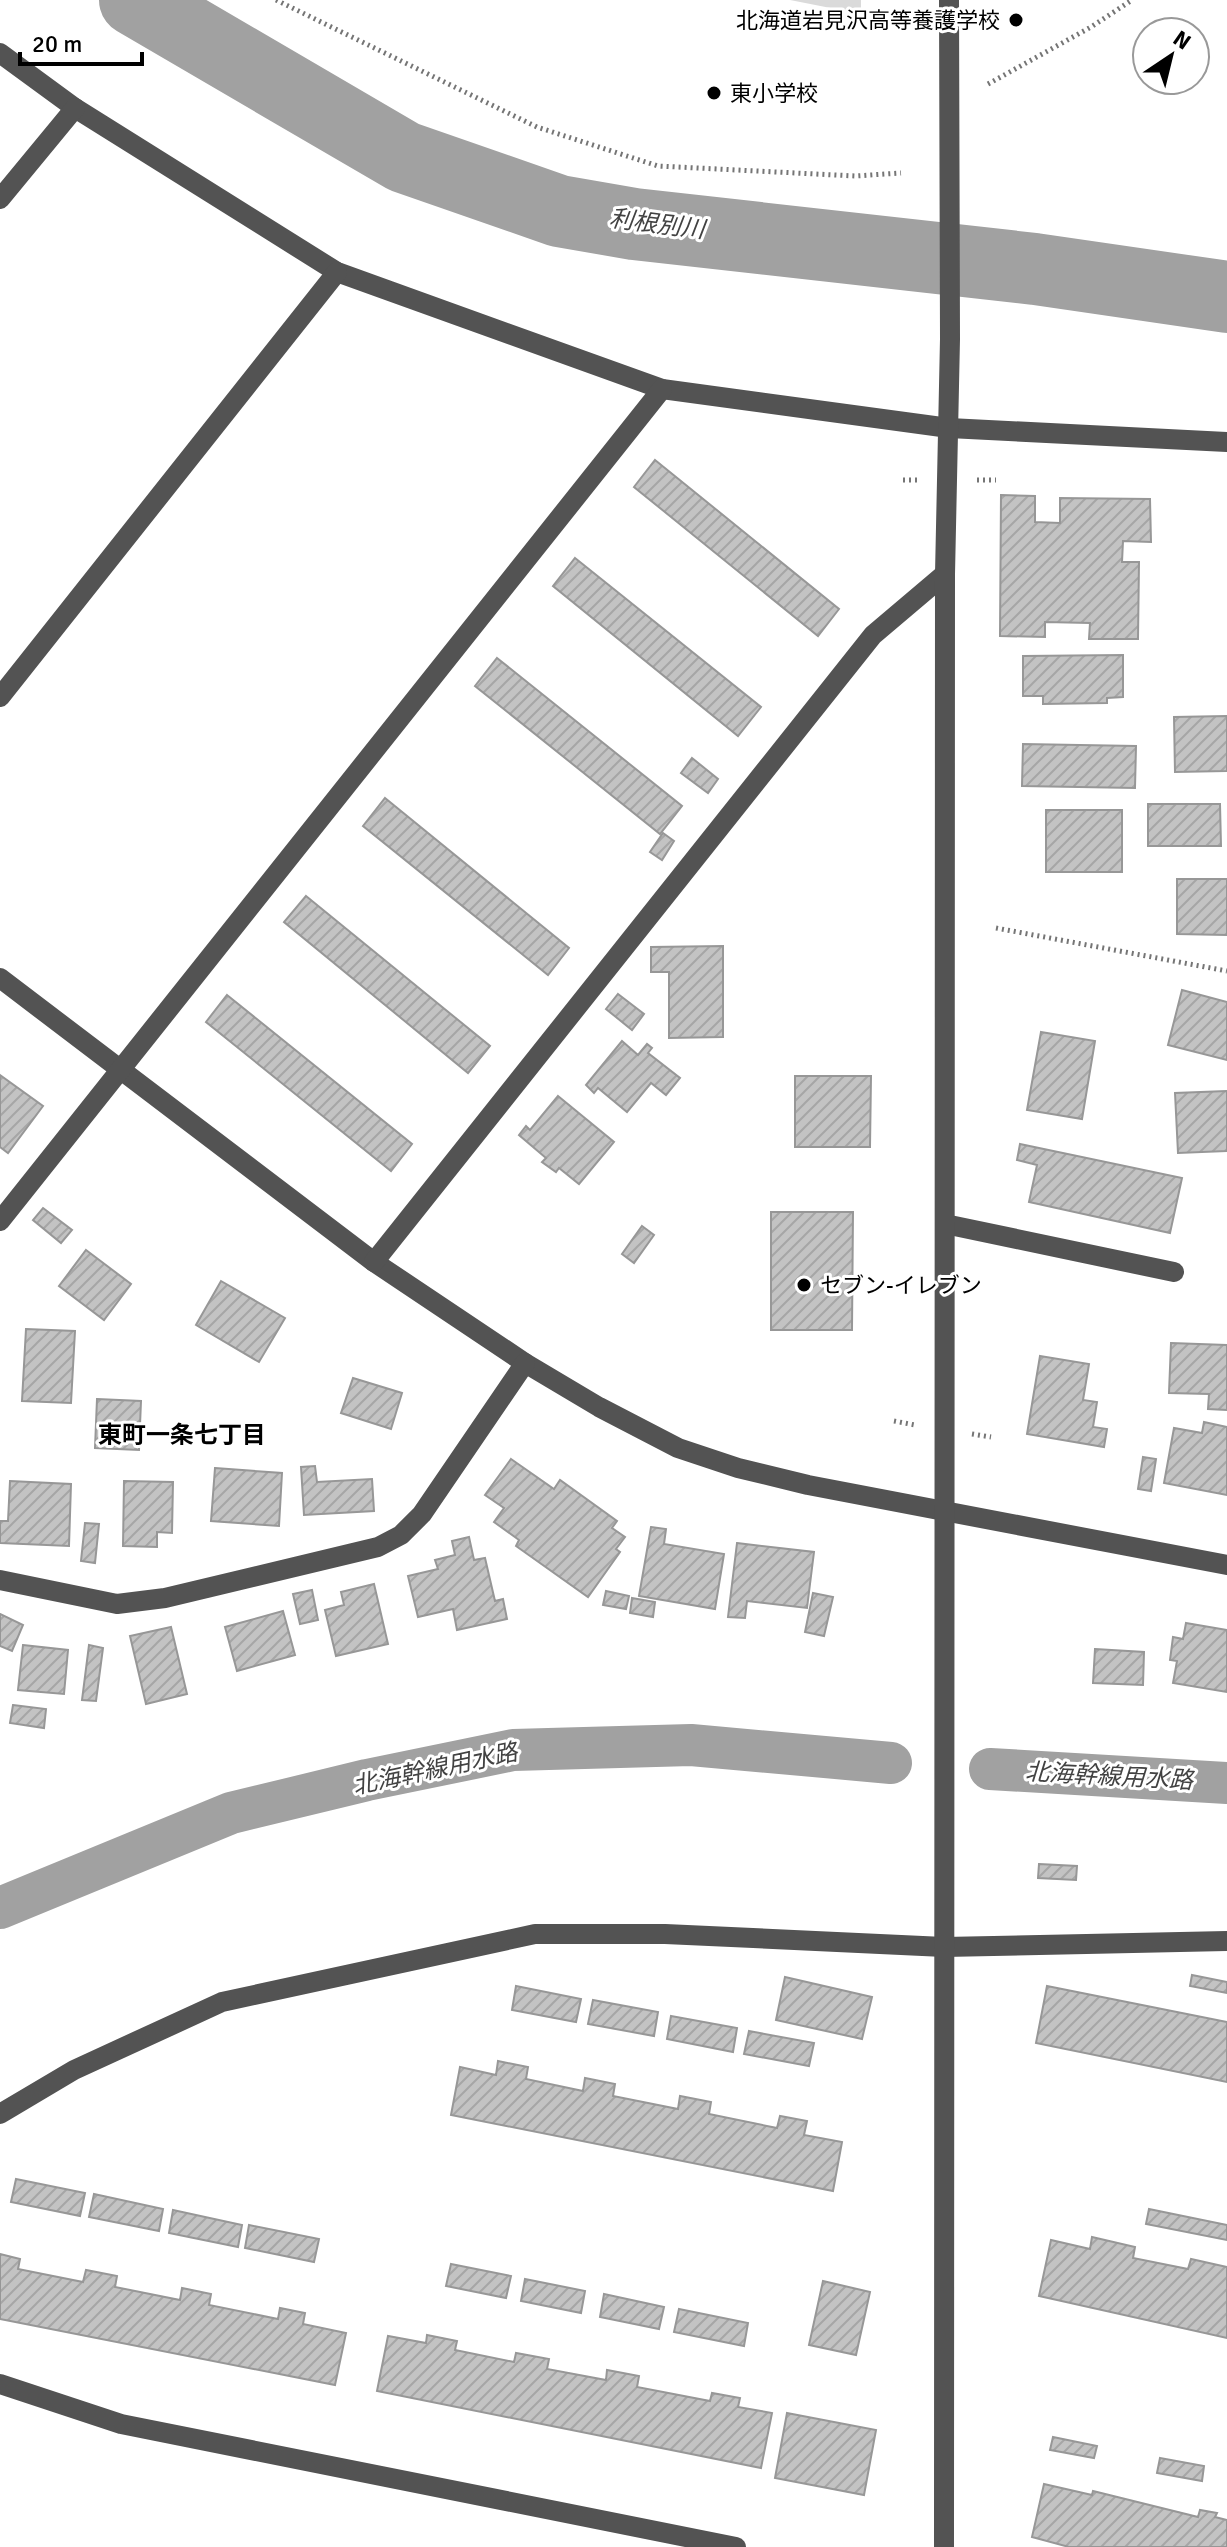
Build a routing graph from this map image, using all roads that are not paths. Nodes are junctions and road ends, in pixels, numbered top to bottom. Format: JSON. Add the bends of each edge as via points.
{"nodes":[{"id":1,"x":949,"y":0,"type":"edge"},
{"id":2,"x":0,"y":53,"type":"edge"},
{"id":3,"x":75,"y":108,"type":"junction"},
{"id":4,"x":0,"y":199,"type":"edge"},
{"id":5,"x":337,"y":272,"type":"junction"},
{"id":6,"x":662,"y":389,"type":"junction"},
{"id":7,"x":949,"y":428,"type":"junction"},
{"id":8,"x":1227,"y":442,"type":"edge"},
{"id":9,"x":945,"y":574,"type":"junction"},
{"id":10,"x":0,"y":697,"type":"edge"},
{"id":11,"x":0,"y":978,"type":"edge"},
{"id":12,"x":117,"y":1070,"type":"junction"},
{"id":13,"x":0,"y":1221,"type":"edge"},
{"id":14,"x":945,"y":1224,"type":"junction"},
{"id":15,"x":374,"y":1262,"type":"junction"},
{"id":16,"x":1174,"y":1272,"type":"dead end"},
{"id":17,"x":525,"y":1363,"type":"junction"},
{"id":18,"x":945,"y":1510,"type":"junction"},
{"id":19,"x":1227,"y":1565,"type":"edge"},
{"id":20,"x":0,"y":1580,"type":"edge"},
{"id":21,"x":1227,"y":1941,"type":"edge"},
{"id":22,"x":944,"y":1947,"type":"junction"},
{"id":23,"x":0,"y":2114,"type":"edge"},
{"id":24,"x":0,"y":2384,"type":"edge"},
{"id":25,"x":736,"y":2547,"type":"edge"},
{"id":26,"x":944,"y":2547,"type":"edge"}],
"edges":[{"from":1,"to":7,"type":"street"},
{"from":2,"to":3,"type":"street"},
{"from":3,"to":4,"type":"street"},
{"from":3,"to":5,"type":"street"},
{"from":5,"to":6,"type":"street"},
{"from":5,"to":10,"type":"street"},
{"from":6,"to":7,"type":"street"},
{"from":6,"to":12,"type":"street"},
{"from":7,"to":8,"type":"street"},
{"from":7,"to":9,"type":"street"},
{"from":9,"to":14,"type":"street"},
{"from":9,"to":15,"type":"street","via":[[873,635]]},
{"from":11,"to":12,"type":"street"},
{"from":12,"to":13,"type":"street"},
{"from":12,"to":15,"type":"street"},
{"from":14,"to":16,"type":"street"},
{"from":14,"to":18,"type":"street"},
{"from":15,"to":17,"type":"street"},
{"from":17,"to":18,"type":"street","via":[[678,1448],[808,1485]]},
{"from":17,"to":20,"type":"street","via":[[422,1514],[401,1535],[378,1547],[165,1598],[117,1604]]},
{"from":18,"to":19,"type":"street"},
{"from":18,"to":22,"type":"street"},
{"from":21,"to":22,"type":"street"},
{"from":22,"to":23,"type":"street","via":[[665,1934],[535,1934],[222,2002],[74,2070]]},
{"from":22,"to":26,"type":"street"},
{"from":24,"to":25,"type":"street","via":[[121,2424]]}]}
